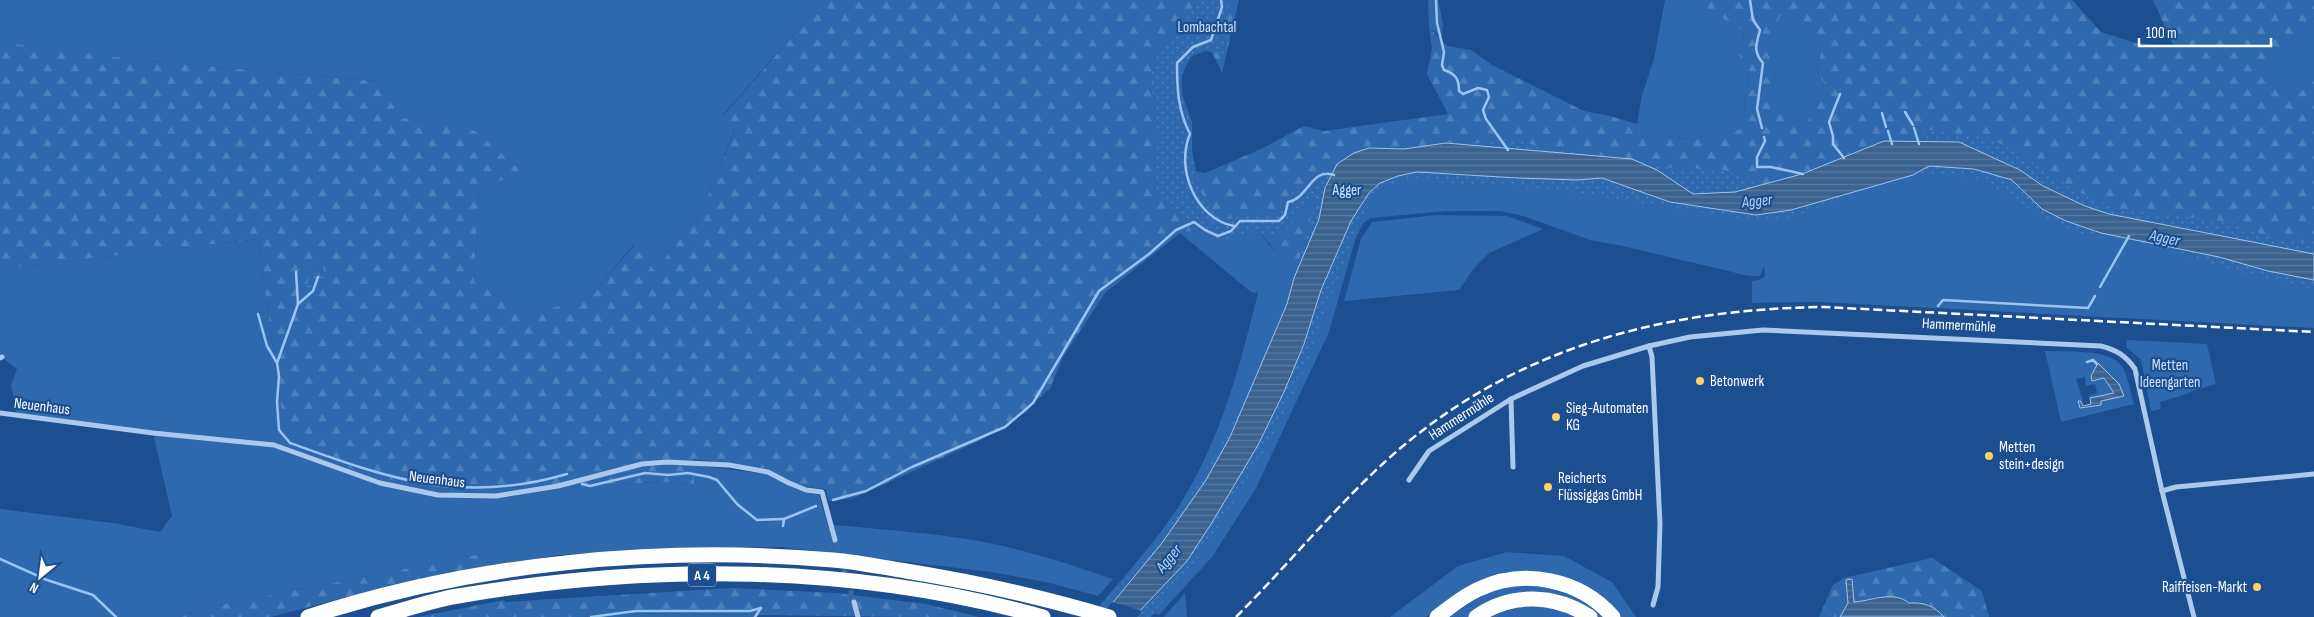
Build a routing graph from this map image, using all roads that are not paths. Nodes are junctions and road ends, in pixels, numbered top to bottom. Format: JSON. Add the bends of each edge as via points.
{"nodes":[{"id":1,"x":1649,"y":346,"type":"junction"},
{"id":2,"x":1511,"y":399,"type":"junction"},
{"id":3,"x":0,"y":414,"type":"edge"},
{"id":4,"x":1513,"y":467,"type":"dead end"},
{"id":5,"x":2314,"y":474,"type":"edge"},
{"id":6,"x":1409,"y":480,"type":"dead end"},
{"id":7,"x":2162,"y":490,"type":"junction"},
{"id":8,"x":835,"y":540,"type":"tunnel mouth"},
{"id":9,"x":854,"y":602,"type":"tunnel mouth"},
{"id":10,"x":1653,"y":605,"type":"dead end"},
{"id":11,"x":2192,"y":608,"type":"junction"},
{"id":12,"x":308,"y":617,"type":"edge"},
{"id":13,"x":378,"y":617,"type":"edge"},
{"id":14,"x":858,"y":617,"type":"edge"},
{"id":15,"x":1043,"y":617,"type":"edge"},
{"id":16,"x":1108,"y":617,"type":"edge"},
{"id":17,"x":1437,"y":617,"type":"edge"},
{"id":18,"x":1476,"y":617,"type":"edge"},
{"id":19,"x":1590,"y":617,"type":"edge"},
{"id":20,"x":1612,"y":617,"type":"edge"},
{"id":21,"x":2194,"y":617,"type":"edge"},
{"id":22,"x":2199,"y":617,"type":"edge"}],
"edges":[{"from":1,"to":2,"type":"street","name":"Hammermühle","via":[[1583,366]]},
{"from":1,"to":7,"type":"street","name":"Hammermühle","via":[[1690,337],[1763,330],[2092,345],[2114,349],[2128,358],[2135,369]]},
{"from":1,"to":10,"type":"street","via":[[1660,524],[1658,587]]},
{"from":2,"to":4,"type":"street","name":"Hammermühle"},
{"from":2,"to":6,"type":"street","name":"Hammermühle","via":[[1428,451]]},
{"from":3,"to":8,"type":"street","name":"Neuenhaus","via":[[274,445],[380,483],[438,495],[496,496],[558,486],[642,464],[729,465],[768,472],[797,486],[822,492]]},
{"from":5,"to":7,"type":"street"},
{"from":7,"to":11,"type":"street","name":"Hammermühle"},
{"from":9,"to":14,"type":"street"},
{"from":11,"to":21,"type":"street","name":"Hammermühle"},
{"from":11,"to":22,"type":"street"},
{"from":12,"to":16,"type":"highway","number":"A 4","via":[[454,579],[573,563],[687,554],[834,560],[973,582]]},
{"from":13,"to":15,"type":"highway","number":"A 4","via":[[457,596],[578,580],[708,574],[834,578],[944,593]]},
{"from":17,"to":20,"type":"highway","via":[[1479,589],[1501,581],[1525,578],[1566,585],[1596,602]]},
{"from":18,"to":19,"type":"highway","via":[[1505,602],[1534,598],[1557,601]]}]}
